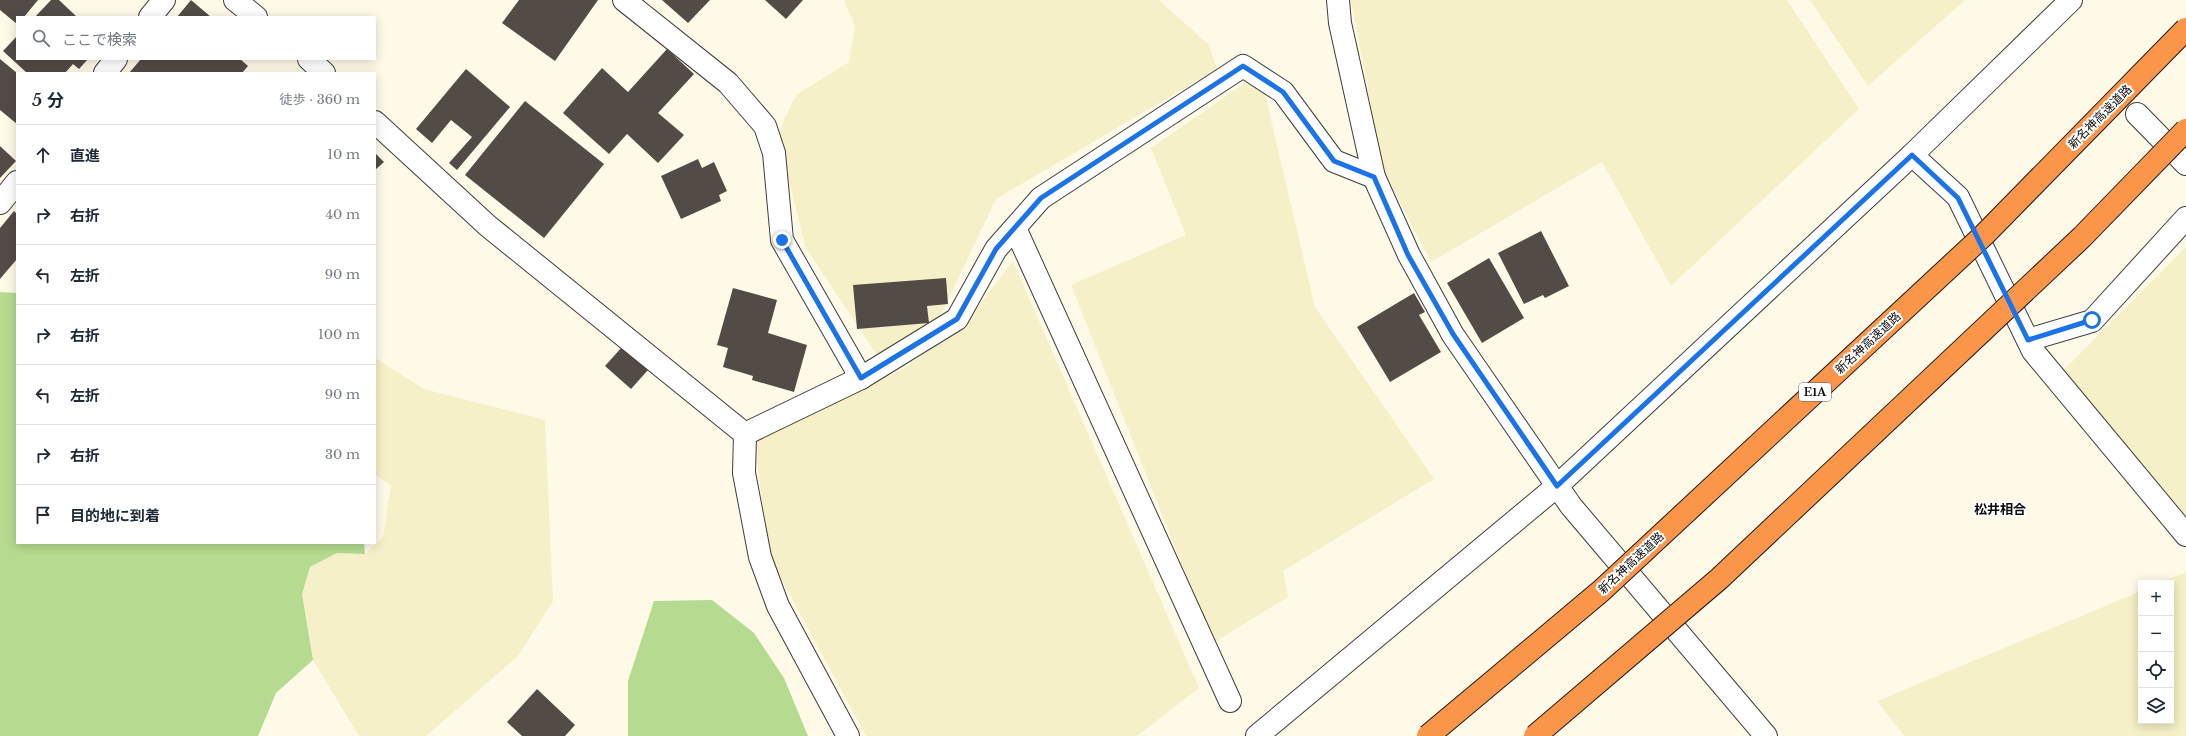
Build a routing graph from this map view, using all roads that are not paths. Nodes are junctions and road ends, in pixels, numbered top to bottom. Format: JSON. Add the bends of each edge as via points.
{"nodes":[{"id":1,"x":164,"y":0,"type":"edge"},
{"id":2,"x":235,"y":0,"type":"edge"},
{"id":3,"x":624,"y":0,"type":"edge"},
{"id":4,"x":1338,"y":0,"type":"edge"},
{"id":5,"x":2071,"y":0,"type":"edge"},
{"id":6,"x":151,"y":16,"type":"edge"},
{"id":7,"x":255,"y":16,"type":"edge"},
{"id":8,"x":2186,"y":30,"type":"edge"},
{"id":9,"x":115,"y":60,"type":"edge"},
{"id":10,"x":310,"y":60,"type":"edge"},
{"id":11,"x":106,"y":72,"type":"edge"},
{"id":12,"x":323,"y":72,"type":"edge"},
{"id":13,"x":2137,"y":114,"type":"dead end"},
{"id":14,"x":376,"y":123,"type":"edge"},
{"id":15,"x":2186,"y":130,"type":"edge"},
{"id":16,"x":1912,"y":155,"type":"junction"},
{"id":17,"x":2186,"y":164,"type":"edge"},
{"id":18,"x":1374,"y":177,"type":"junction"},
{"id":19,"x":16,"y":183,"type":"edge"},
{"id":20,"x":0,"y":203,"type":"edge"},
{"id":21,"x":2186,"y":218,"type":"edge"},
{"id":22,"x":1015,"y":228,"type":"junction"},
{"id":23,"x":2028,"y":340,"type":"junction"},
{"id":24,"x":861,"y":378,"type":"junction"},
{"id":25,"x":745,"y":434,"type":"junction"},
{"id":26,"x":1557,"y":486,"type":"junction"},
{"id":27,"x":2186,"y":535,"type":"edge"},
{"id":28,"x":1230,"y":701,"type":"dead end"},
{"id":29,"x":848,"y":736,"type":"edge"},
{"id":30,"x":1257,"y":736,"type":"edge"},
{"id":31,"x":1428,"y":736,"type":"edge"},
{"id":32,"x":1535,"y":736,"type":"edge"},
{"id":33,"x":1766,"y":736,"type":"edge"}],
"edges":[{"from":1,"to":6,"type":"street"},
{"from":2,"to":7,"type":"street"},
{"from":3,"to":24,"type":"street","via":[[728,83],[765,126],[774,153],[782,240]]},
{"from":4,"to":18,"type":"street","via":[[1340,22]]},
{"from":5,"to":16,"type":"street"},
{"from":8,"to":31,"type":"highway","name":"新名神高速道路","number":"E1A","bridge":true,"via":[[1955,262],[1601,591]]},
{"from":9,"to":11,"type":"street"},
{"from":10,"to":12,"type":"street"},
{"from":13,"to":17,"type":"street"},
{"from":14,"to":25,"type":"street","via":[[488,226]]},
{"from":15,"to":32,"type":"highway","bridge":true,"via":[[2082,237],[1726,573]]},
{"from":16,"to":23,"type":"street","via":[[1958,198]]},
{"from":16,"to":26,"type":"street"},
{"from":18,"to":22,"type":"street","via":[[1334,161],[1283,92],[1243,66],[1041,198]]},
{"from":18,"to":26,"type":"street","via":[[1408,255],[1453,334]]},
{"from":19,"to":20,"type":"street"},
{"from":21,"to":23,"type":"street","via":[[2092,320]]},
{"from":22,"to":24,"type":"street","via":[[996,249],[957,319]]},
{"from":22,"to":28,"type":"street"},
{"from":23,"to":27,"type":"street","via":[[2033,351]]},
{"from":24,"to":25,"type":"street"},
{"from":25,"to":29,"type":"street","via":[[744,473],[760,557],[778,606]]},
{"from":26,"to":30,"type":"street"},
{"from":26,"to":33,"type":"street","via":[[1571,506]]}]}
